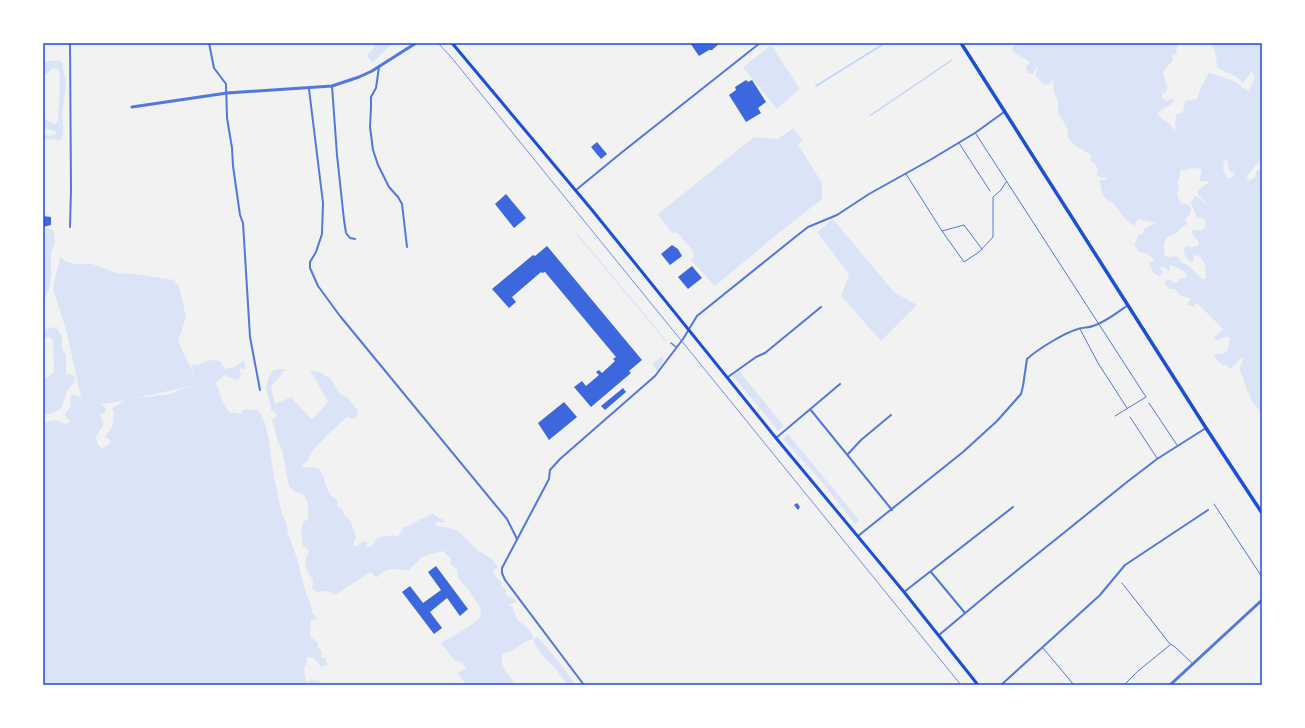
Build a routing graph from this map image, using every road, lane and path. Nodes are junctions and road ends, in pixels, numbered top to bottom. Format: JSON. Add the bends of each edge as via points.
{"nodes":[{"id":1,"x":70,"y":43,"type":"edge"},
{"id":2,"x":209,"y":43,"type":"edge"},
{"id":3,"x":416,"y":43,"type":"edge"},
{"id":4,"x":452,"y":43,"type":"edge"},
{"id":5,"x":760,"y":43,"type":"edge"},
{"id":6,"x":961,"y":43,"type":"edge"},
{"id":7,"x":379,"y":67,"type":"junction"},
{"id":8,"x":332,"y":86,"type":"junction"},
{"id":9,"x":309,"y":89,"type":"junction"},
{"id":10,"x":227,"y":93,"type":"junction"},
{"id":11,"x":132,"y":107,"type":"dead end"},
{"id":12,"x":1004,"y":112,"type":"junction"},
{"id":13,"x":975,"y":132,"type":"junction"},
{"id":14,"x":959,"y":143,"type":"junction"},
{"id":15,"x":906,"y":174,"type":"junction"},
{"id":16,"x":1007,"y":181,"type":"junction"},
{"id":17,"x":576,"y":190,"type":"junction"},
{"id":18,"x":990,"y":191,"type":"dead end"},
{"id":19,"x":70,"y":227,"type":"dead end"},
{"id":20,"x":942,"y":231,"type":"junction"},
{"id":21,"x":355,"y":239,"type":"dead end"},
{"id":22,"x":407,"y":247,"type":"dead end"},
{"id":23,"x":982,"y":249,"type":"junction"},
{"id":24,"x":1129,"y":305,"type":"junction"},
{"id":25,"x":821,"y":307,"type":"dead end"},
{"id":26,"x":1099,"y":323,"type":"junction"},
{"id":27,"x":1080,"y":328,"type":"junction"},
{"id":28,"x":689,"y":329,"type":"junction"},
{"id":29,"x":671,"y":343,"type":"dead end"},
{"id":30,"x":676,"y":347,"type":"junction"},
{"id":31,"x":728,"y":378,"type":"junction"},
{"id":32,"x":840,"y":384,"type":"dead end"},
{"id":33,"x":260,"y":390,"type":"dead end"},
{"id":34,"x":1149,"y":404,"type":"dead end"},
{"id":35,"x":1127,"y":408,"type":"junction"},
{"id":36,"x":810,"y":409,"type":"junction"},
{"id":37,"x":891,"y":416,"type":"dead end"},
{"id":38,"x":1115,"y":416,"type":"dead end"},
{"id":39,"x":1130,"y":417,"type":"dead end"},
{"id":40,"x":1206,"y":428,"type":"junction"},
{"id":41,"x":776,"y":438,"type":"junction"},
{"id":42,"x":1177,"y":446,"type":"junction"},
{"id":43,"x":848,"y":454,"type":"junction"},
{"id":44,"x":1158,"y":459,"type":"junction"},
{"id":45,"x":1214,"y":504,"type":"dead end"},
{"id":46,"x":1013,"y":506,"type":"dead end"},
{"id":47,"x":892,"y":510,"type":"junction"},
{"id":48,"x":1208,"y":510,"type":"dead end"},
{"id":49,"x":1262,"y":513,"type":"edge"},
{"id":50,"x":858,"y":536,"type":"junction"},
{"id":51,"x":517,"y":539,"type":"junction"},
{"id":52,"x":931,"y":572,"type":"junction"},
{"id":53,"x":1262,"y":577,"type":"edge"},
{"id":54,"x":1122,"y":583,"type":"dead end"},
{"id":55,"x":904,"y":592,"type":"junction"},
{"id":56,"x":1262,"y":600,"type":"edge"},
{"id":57,"x":965,"y":613,"type":"junction"},
{"id":58,"x":938,"y":635,"type":"junction"},
{"id":59,"x":1170,"y":644,"type":"junction"},
{"id":60,"x":1042,"y":647,"type":"junction"},
{"id":61,"x":1193,"y":664,"type":"junction"},
{"id":62,"x":584,"y":685,"type":"edge"},
{"id":63,"x":978,"y":685,"type":"edge"},
{"id":64,"x":1001,"y":685,"type":"edge"},
{"id":65,"x":1074,"y":685,"type":"edge"},
{"id":66,"x":1124,"y":685,"type":"edge"},
{"id":67,"x":1170,"y":685,"type":"edge"}],
"edges":[{"from":1,"to":19,"type":"street"},
{"from":2,"to":10,"type":"street","via":[[214,68],[226,84]]},
{"from":3,"to":7,"type":"street"},
{"from":4,"to":17,"type":"main road"},
{"from":5,"to":17,"type":"street"},
{"from":6,"to":12,"type":"main road"},
{"from":7,"to":8,"type":"street","via":[[359,78]]},
{"from":7,"to":22,"type":"street","via":[[370,107],[373,150],[389,187],[402,204]]},
{"from":8,"to":9,"type":"street"},
{"from":8,"to":21,"type":"street","via":[[344,220],[346,233]]},
{"from":9,"to":10,"type":"street"},
{"from":9,"to":51,"type":"street","via":[[323,204],[322,234],[310,262],[318,286],[507,519]]},
{"from":10,"to":11,"type":"street"},
{"from":10,"to":33,"type":"street","via":[[227,118],[243,223],[250,337]]},
{"from":12,"to":13,"type":"street"},
{"from":12,"to":24,"type":"main road"},
{"from":13,"to":14,"type":"street"},
{"from":13,"to":16,"type":"lane"},
{"from":14,"to":15,"type":"street"},
{"from":14,"to":18,"type":"lane"},
{"from":15,"to":20,"type":"lane"},
{"from":15,"to":28,"type":"street","via":[[808,227],[697,316]]},
{"from":16,"to":23,"type":"lane","via":[[993,197],[993,237]]},
{"from":16,"to":26,"type":"lane"},
{"from":17,"to":28,"type":"main road"},
{"from":20,"to":23,"type":"lane","via":[[964,225]]},
{"from":20,"to":23,"type":"lane","via":[[964,262]]},
{"from":24,"to":26,"type":"street"},
{"from":24,"to":40,"type":"main road"},
{"from":25,"to":31,"type":"street","via":[[765,353]]},
{"from":26,"to":27,"type":"street"},
{"from":26,"to":35,"type":"lane","via":[[1146,397]]},
{"from":27,"to":35,"type":"lane","via":[[1098,363]]},
{"from":27,"to":47,"type":"street","via":[[1027,358],[1023,386],[1017,400],[995,424]]},
{"from":28,"to":30,"type":"street"},
{"from":28,"to":31,"type":"main road"},
{"from":29,"to":30,"type":"street"},
{"from":30,"to":51,"type":"street","via":[[655,376],[554,464],[549,479]]},
{"from":31,"to":41,"type":"main road"},
{"from":32,"to":36,"type":"street"},
{"from":34,"to":42,"type":"lane"},
{"from":35,"to":38,"type":"lane"},
{"from":36,"to":41,"type":"street"},
{"from":36,"to":43,"type":"street"},
{"from":37,"to":43,"type":"street"},
{"from":39,"to":44,"type":"lane"},
{"from":40,"to":42,"type":"street"},
{"from":40,"to":49,"type":"main road"},
{"from":41,"to":50,"type":"main road"},
{"from":42,"to":44,"type":"street"},
{"from":43,"to":47,"type":"street"},
{"from":44,"to":57,"type":"street"},
{"from":45,"to":53,"type":"lane"},
{"from":46,"to":52,"type":"street"},
{"from":47,"to":50,"type":"street"},
{"from":48,"to":60,"type":"street","via":[[1126,566],[1100,594]]},
{"from":50,"to":55,"type":"main road"},
{"from":51,"to":62,"type":"street","via":[[502,568],[505,580]]},
{"from":52,"to":55,"type":"street"},
{"from":52,"to":57,"type":"street"},
{"from":54,"to":59,"type":"lane"},
{"from":55,"to":58,"type":"main road"},
{"from":56,"to":61,"type":"street"},
{"from":57,"to":58,"type":"street"},
{"from":58,"to":63,"type":"main road"},
{"from":59,"to":61,"type":"lane"},
{"from":59,"to":66,"type":"lane"},
{"from":60,"to":64,"type":"street"},
{"from":60,"to":65,"type":"lane"},
{"from":61,"to":67,"type":"street"}]}
